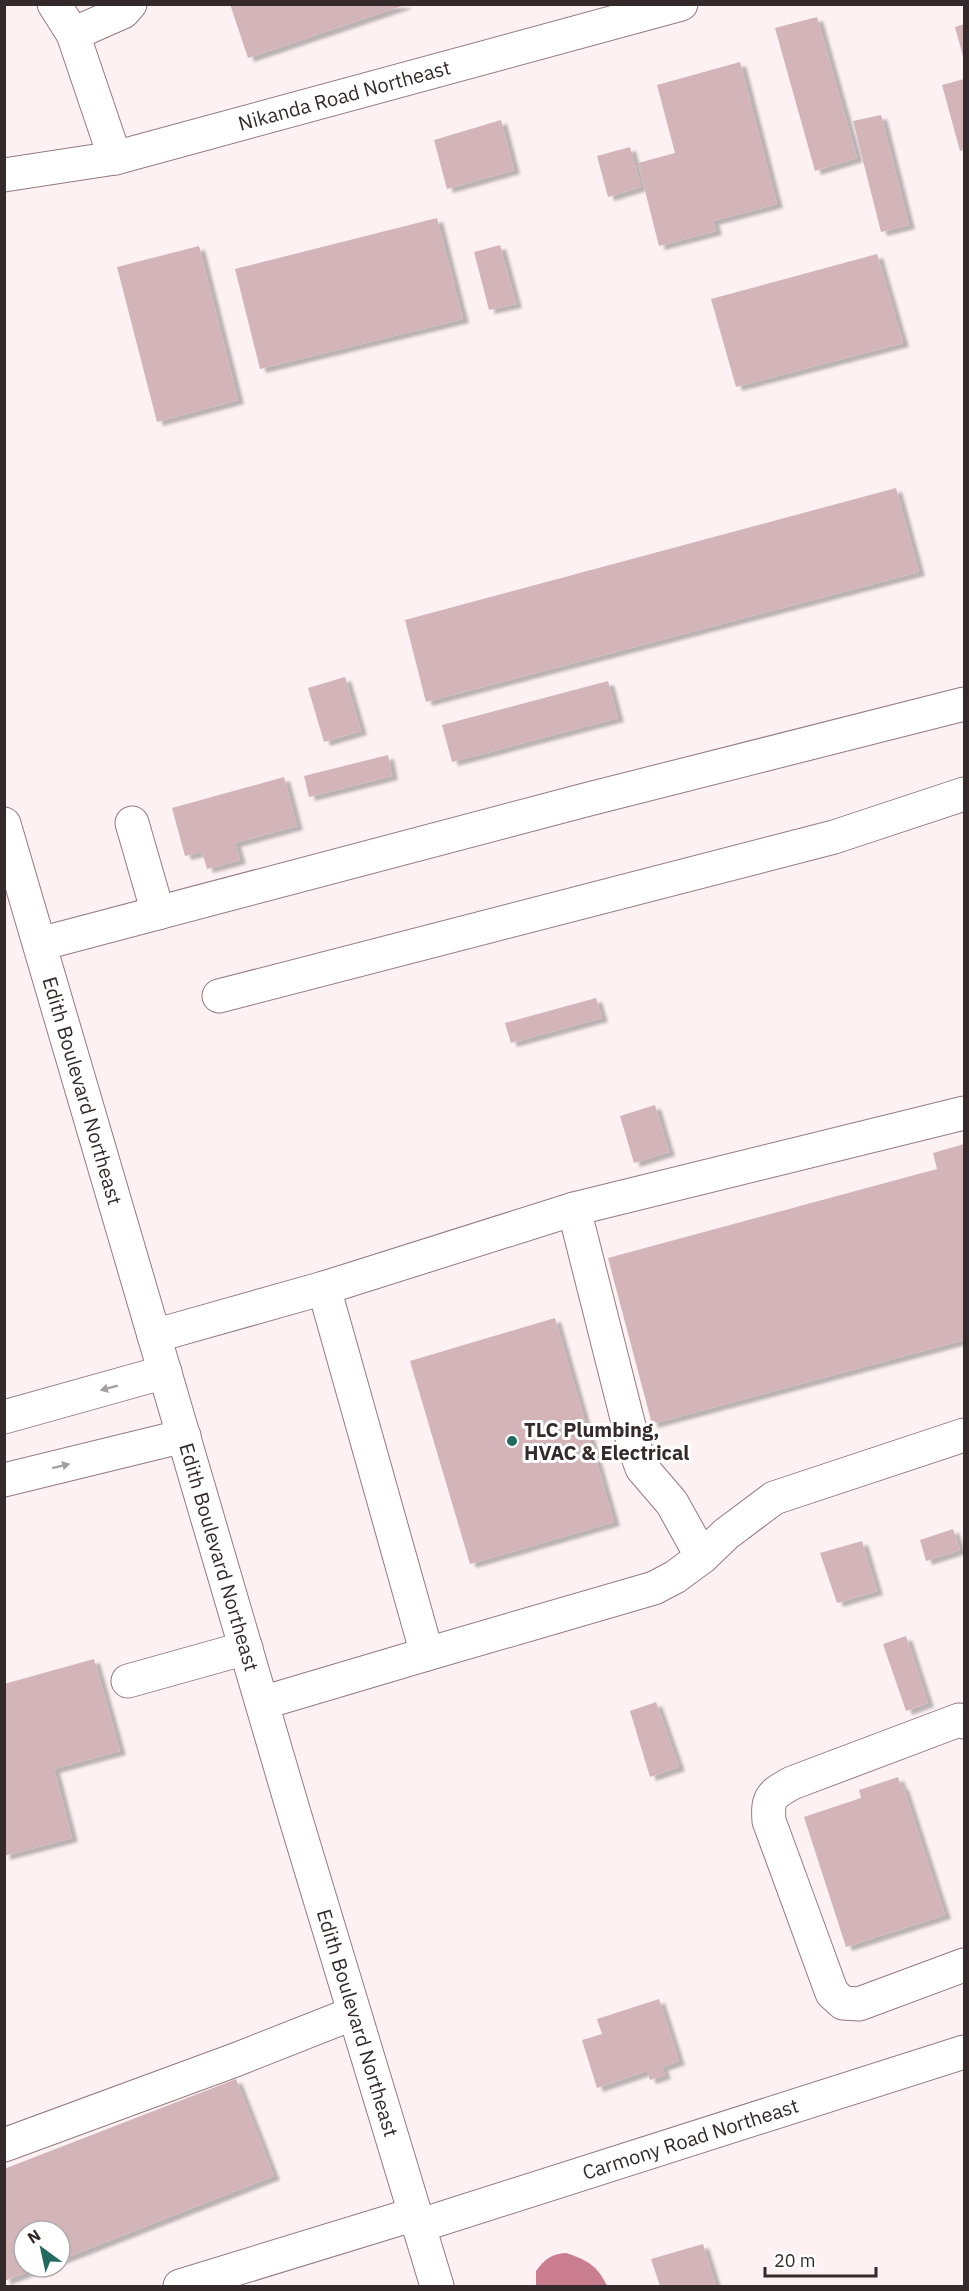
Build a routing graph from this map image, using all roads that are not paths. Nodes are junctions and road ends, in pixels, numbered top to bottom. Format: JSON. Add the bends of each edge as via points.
{"nodes":[{"id":1,"x":54,"y":4,"type":"edge"},
{"id":2,"x":129,"y":4,"type":"edge"},
{"id":3,"x":681,"y":4,"type":"edge"},
{"id":4,"x":73,"y":34,"type":"junction"},
{"id":5,"x":115,"y":158,"type":"junction"},
{"id":6,"x":4,"y":175,"type":"edge"},
{"id":7,"x":964,"y":705,"type":"edge"},
{"id":8,"x":964,"y":794,"type":"edge"},
{"id":9,"x":132,"y":823,"type":"dead end"},
{"id":10,"x":4,"y":824,"type":"edge"},
{"id":11,"x":158,"y":913,"type":"junction"},
{"id":12,"x":40,"y":944,"type":"junction"},
{"id":13,"x":219,"y":996,"type":"dead end"},
{"id":14,"x":964,"y":1113,"type":"edge"},
{"id":15,"x":574,"y":1209,"type":"junction"},
{"id":16,"x":324,"y":1288,"type":"junction"},
{"id":17,"x":154,"y":1336,"type":"junction"},
{"id":18,"x":165,"y":1372,"type":"junction"},
{"id":19,"x":4,"y":1417,"type":"edge"},
{"id":20,"x":964,"y":1435,"type":"edge"},
{"id":21,"x":184,"y":1436,"type":"junction"},
{"id":22,"x":4,"y":1480,"type":"edge"},
{"id":23,"x":702,"y":1557,"type":"junction"},
{"id":24,"x":246,"y":1648,"type":"junction"},
{"id":25,"x":426,"y":1654,"type":"junction"},
{"id":26,"x":128,"y":1681,"type":"dead end"},
{"id":27,"x":262,"y":1703,"type":"junction"},
{"id":28,"x":964,"y":1722,"type":"edge"},
{"id":29,"x":964,"y":1965,"type":"edge"},
{"id":30,"x":354,"y":2013,"type":"junction"},
{"id":31,"x":964,"y":2052,"type":"edge"},
{"id":32,"x":4,"y":2145,"type":"edge"},
{"id":33,"x":417,"y":2220,"type":"junction"},
{"id":34,"x":180,"y":2286,"type":"edge"},
{"id":35,"x":437,"y":2286,"type":"edge"}],
"edges":[{"from":1,"to":4,"type":"street"},
{"from":2,"to":4,"type":"street","via":[[123,12]]},
{"from":3,"to":5,"type":"street","name":"Nikanda Road Northeast"},
{"from":4,"to":5,"type":"street"},
{"from":5,"to":6,"type":"street","name":"Nikanda Road Northeast"},
{"from":7,"to":11,"type":"street"},
{"from":8,"to":13,"type":"street","via":[[834,837]]},
{"from":9,"to":11,"type":"street"},
{"from":10,"to":12,"type":"street","name":"Edith Boulevard Northeast"},
{"from":11,"to":12,"type":"street"},
{"from":12,"to":17,"type":"street","name":"Edith Boulevard Northeast"},
{"from":14,"to":15,"type":"street"},
{"from":15,"to":16,"type":"street"},
{"from":15,"to":23,"type":"street","via":[[642,1468],[672,1503]]},
{"from":16,"to":17,"type":"street"},
{"from":16,"to":25,"type":"street"},
{"from":17,"to":18,"type":"street","name":"Edith Boulevard Northeast"},
{"from":18,"to":19,"type":"street","one_way":true},
{"from":18,"to":21,"type":"street","name":"Edith Boulevard Northeast"},
{"from":20,"to":23,"type":"street","via":[[774,1498]]},
{"from":22,"to":21,"type":"street","one_way":true},
{"from":21,"to":24,"type":"street","name":"Edith Boulevard Northeast"},
{"from":23,"to":25,"type":"street","via":[[654,1588]]},
{"from":24,"to":26,"type":"street"},
{"from":24,"to":27,"type":"street","name":"Edith Boulevard Northeast"},
{"from":25,"to":27,"type":"street"},
{"from":27,"to":30,"type":"street","name":"Edith Boulevard Northeast"},
{"from":28,"to":29,"type":"street","via":[[959,1720],[792,1784],[775,1792],[767,1805],[769,1821],[832,1994],[843,2003],[859,2004]]},
{"from":30,"to":32,"type":"street"},
{"from":30,"to":33,"type":"street","name":"Edith Boulevard Northeast"},
{"from":31,"to":33,"type":"street","name":"Carmony Road Northeast"},
{"from":33,"to":34,"type":"street","name":"Carmony Road Northeast"},
{"from":33,"to":35,"type":"street","name":"Edith Boulevard Northeast"}]}
